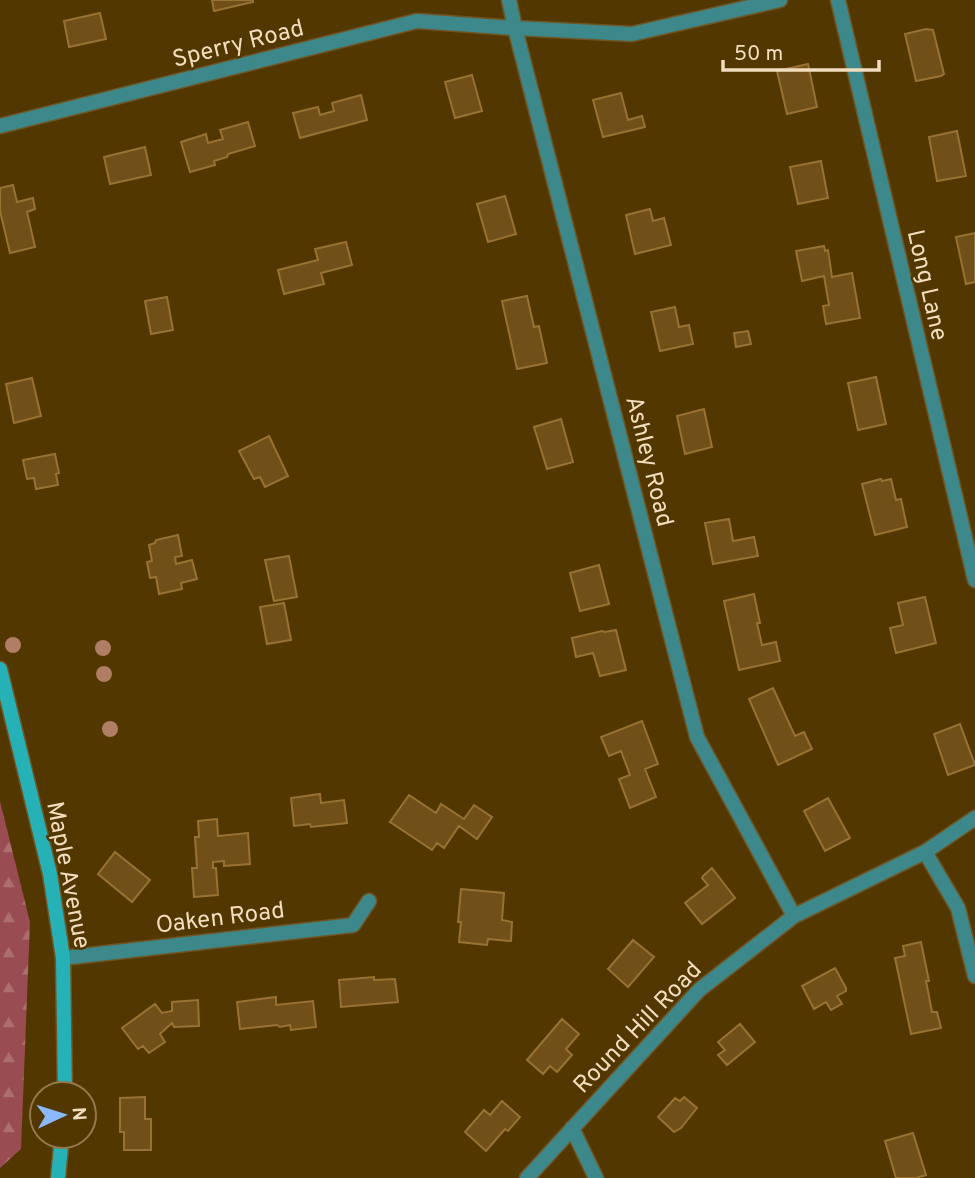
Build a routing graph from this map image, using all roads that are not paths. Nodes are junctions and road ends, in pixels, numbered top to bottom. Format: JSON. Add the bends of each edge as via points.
{"nodes":[{"id":1,"x":509,"y":0,"type":"edge"},
{"id":2,"x":780,"y":0,"type":"edge"},
{"id":3,"x":838,"y":0,"type":"edge"},
{"id":4,"x":515,"y":28,"type":"junction"},
{"id":5,"x":0,"y":126,"type":"edge"},
{"id":6,"x":975,"y":580,"type":"edge"},
{"id":7,"x":0,"y":669,"type":"edge"},
{"id":8,"x":975,"y":818,"type":"edge"},
{"id":9,"x":925,"y":852,"type":"junction"},
{"id":10,"x":369,"y":901,"type":"dead end"},
{"id":11,"x":793,"y":916,"type":"junction"},
{"id":12,"x":63,"y":958,"type":"junction"},
{"id":13,"x":975,"y":976,"type":"edge"},
{"id":14,"x":65,"y":1080,"type":"edge"},
{"id":15,"x":572,"y":1128,"type":"junction"},
{"id":16,"x":61,"y":1150,"type":"edge"},
{"id":17,"x":58,"y":1178,"type":"edge"},
{"id":18,"x":527,"y":1178,"type":"edge"},
{"id":19,"x":596,"y":1178,"type":"edge"}],
"edges":[{"from":1,"to":4,"type":"street","name":"Ashley Road"},
{"from":2,"to":4,"type":"street","name":"Sperry Road","via":[[632,34]]},
{"from":3,"to":6,"type":"street","name":"Long Lane"},
{"from":4,"to":5,"type":"street","name":"Sperry Road","via":[[417,21]]},
{"from":4,"to":11,"type":"street","name":"Ashley Road","via":[[697,737]]},
{"from":7,"to":12,"type":"main road","name":"Maple Avenue","via":[[50,874]]},
{"from":8,"to":9,"type":"street","name":"Round Hill Road"},
{"from":9,"to":11,"type":"street","name":"Round Hill Road"},
{"from":9,"to":13,"type":"street","via":[[958,908]]},
{"from":10,"to":12,"type":"street","name":"Oaken Road","via":[[353,925]]},
{"from":11,"to":15,"type":"street","name":"Round Hill Road","via":[[699,990]]},
{"from":12,"to":14,"type":"main road","name":"Maple Avenue"},
{"from":15,"to":18,"type":"street","name":"Round Hill Road"},
{"from":15,"to":19,"type":"street"},
{"from":16,"to":17,"type":"main road"}]}
